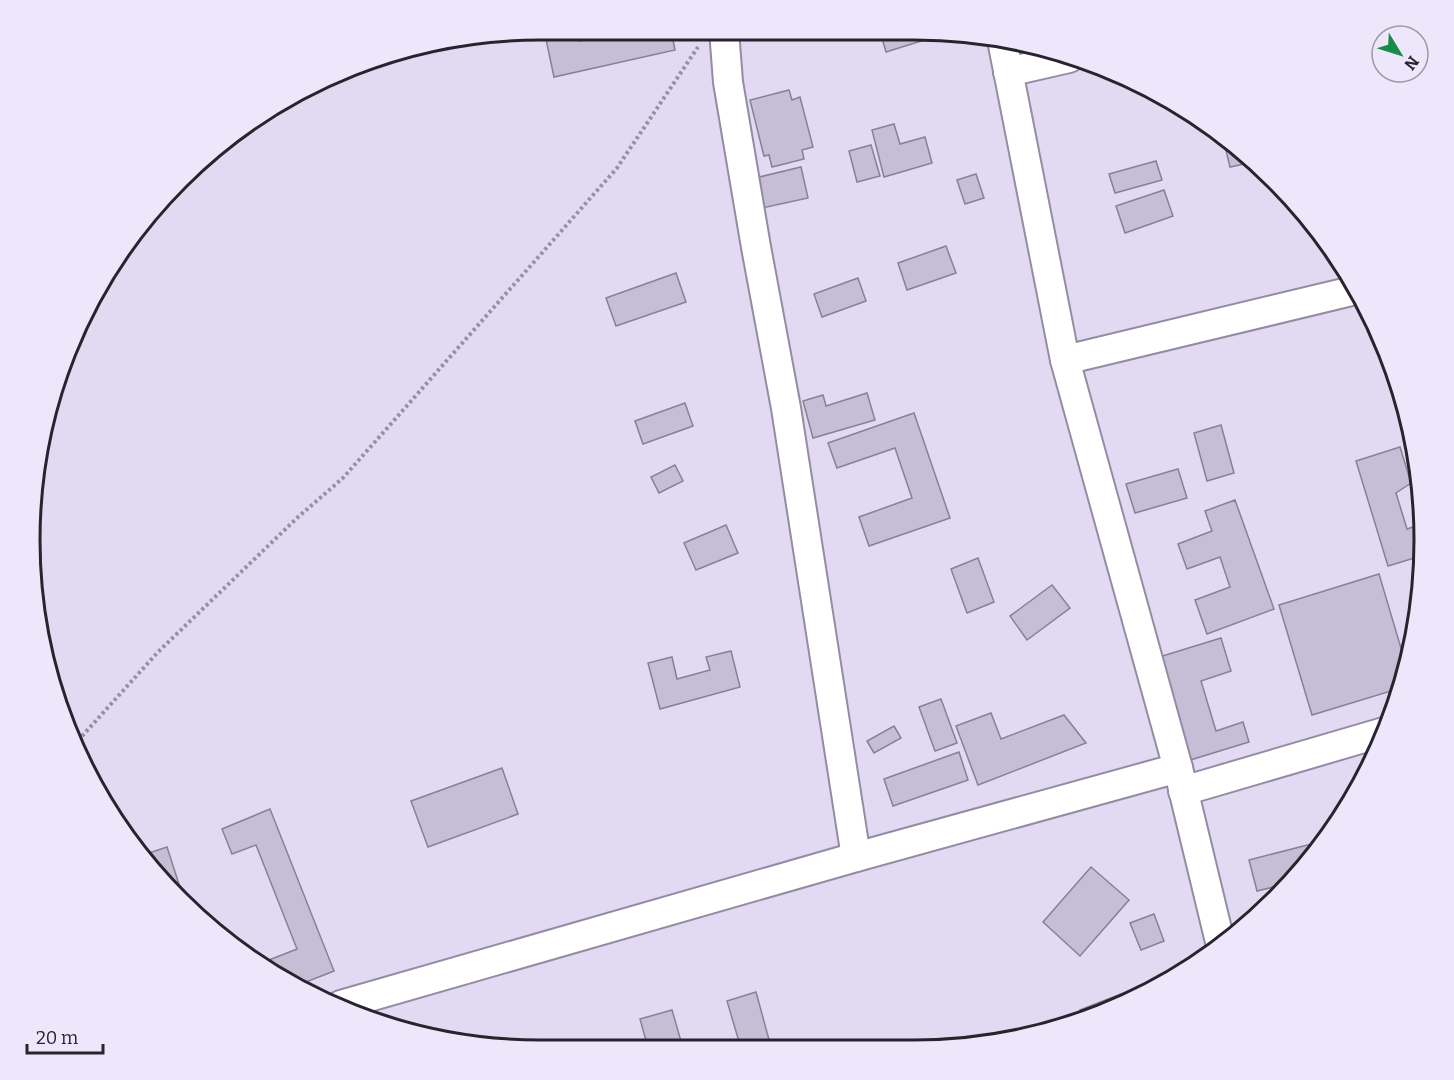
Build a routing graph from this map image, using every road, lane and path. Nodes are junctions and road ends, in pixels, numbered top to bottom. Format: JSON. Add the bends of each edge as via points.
{"nodes":[{"id":1,"x":709,"y":40,"type":"edge"},
{"id":2,"x":715,"y":40,"type":"edge"},
{"id":3,"x":1004,"y":49,"type":"edge"},
{"id":4,"x":1055,"y":61,"type":"edge"},
{"id":5,"x":1008,"y":72,"type":"junction"},
{"id":6,"x":1348,"y":292,"type":"edge"},
{"id":7,"x":1065,"y":360,"type":"junction"},
{"id":8,"x":1373,"y":734,"type":"edge"},
{"id":9,"x":81,"y":737,"type":"edge"},
{"id":10,"x":1180,"y":780,"type":"junction"},
{"id":11,"x":856,"y":857,"type":"junction"},
{"id":12,"x":1218,"y":936,"type":"edge"},
{"id":13,"x":351,"y":1002,"type":"edge"}],
"edges":[{"from":1,"to":9,"type":"path","via":[[617,168],[343,477],[158,652]]},
{"from":2,"to":11,"type":"street","via":[[728,82],[788,420]]},
{"from":3,"to":5,"type":"street"},
{"from":4,"to":5,"type":"street"},
{"from":5,"to":7,"type":"street"},
{"from":6,"to":7,"type":"street"},
{"from":7,"to":10,"type":"street"},
{"from":8,"to":10,"type":"street"},
{"from":10,"to":11,"type":"street"},
{"from":10,"to":12,"type":"street"},
{"from":11,"to":13,"type":"street"}]}
